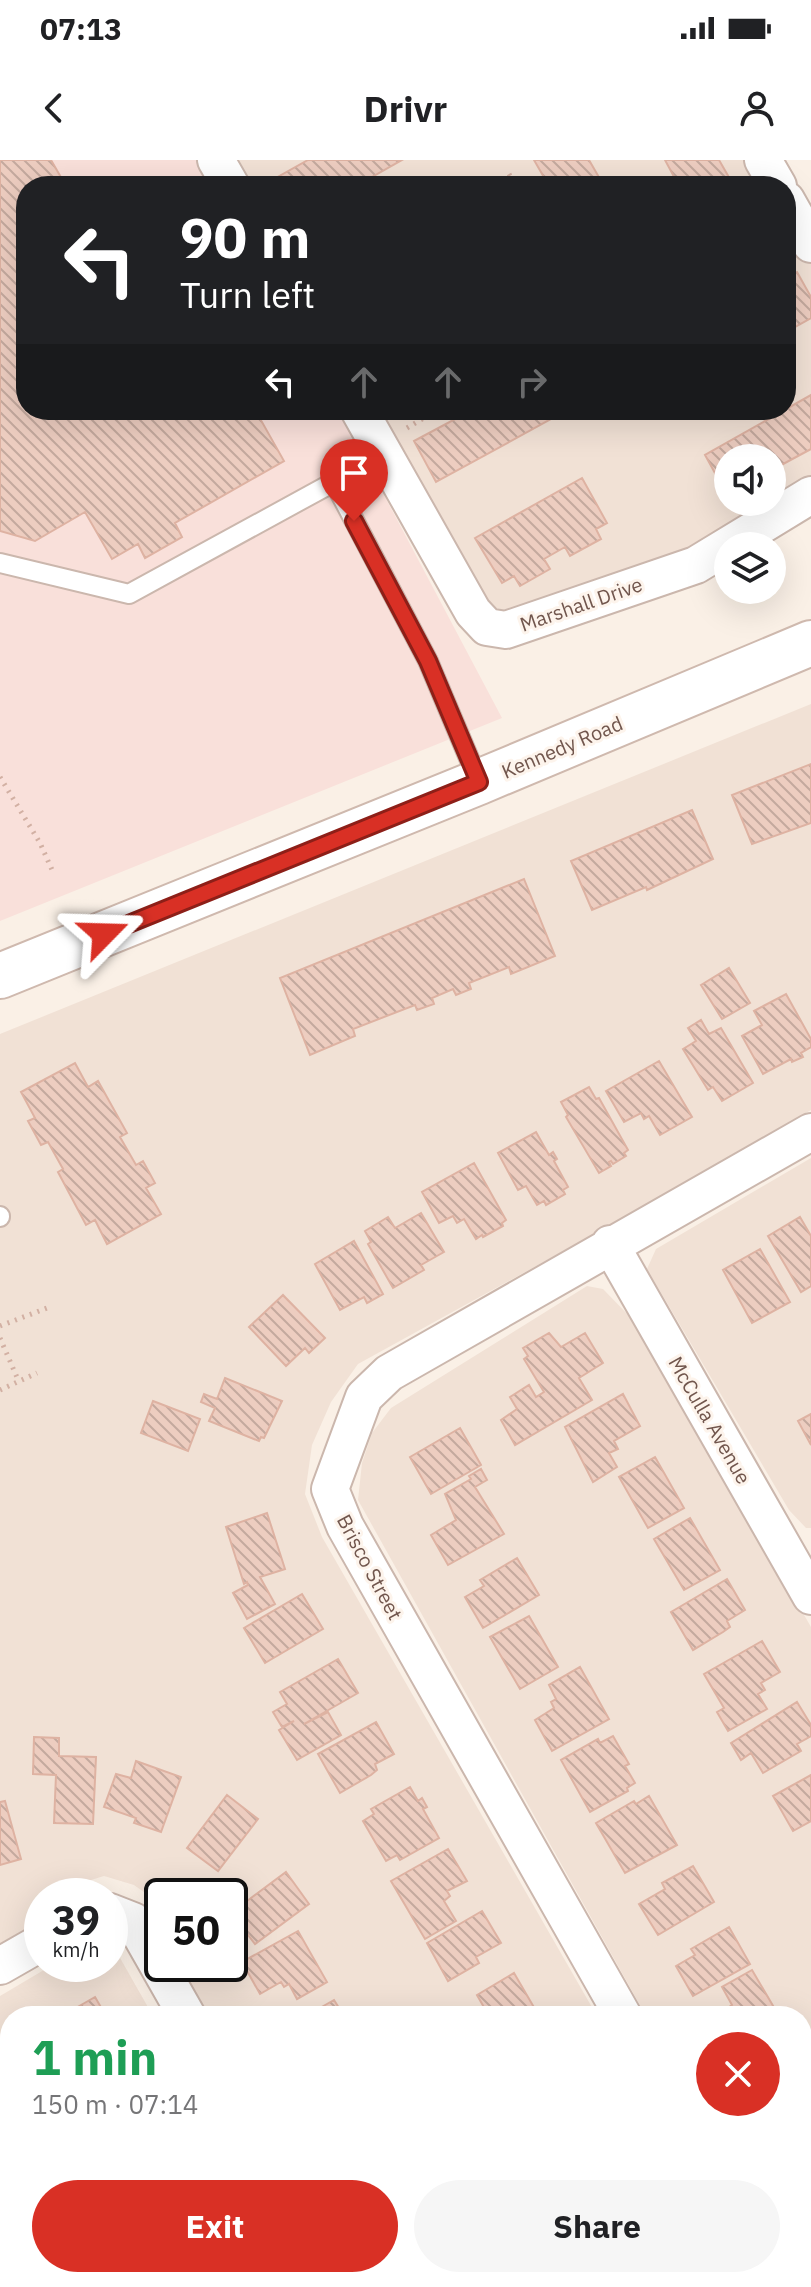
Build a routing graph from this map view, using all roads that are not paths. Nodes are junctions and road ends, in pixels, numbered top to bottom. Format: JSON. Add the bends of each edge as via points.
{"nodes":[{"id":1,"x":796,"y":218,"type":"edge"},
{"id":2,"x":811,"y":244,"type":"edge"},
{"id":3,"x":365,"y":420,"type":"edge"},
{"id":4,"x":811,"y":495,"type":"edge"},
{"id":5,"x":0,"y":563,"type":"edge"},
{"id":6,"x":811,"y":643,"type":"edge"},
{"id":7,"x":479,"y":782,"type":"junction"},
{"id":8,"x":0,"y":976,"type":"edge"},
{"id":9,"x":811,"y":1132,"type":"edge"},
{"id":10,"x":610,"y":1244,"type":"junction"},
{"id":11,"x":806,"y":1575,"type":"edge"},
{"id":12,"x":128,"y":1919,"type":"edge"},
{"id":13,"x":24,"y":1952,"type":"edge"},
{"id":14,"x":0,"y":1966,"type":"edge"},
{"id":15,"x":181,"y":2006,"type":"edge"},
{"id":16,"x":617,"y":2006,"type":"edge"}],
"edges":[{"from":1,"to":2,"type":"street"},
{"from":3,"to":4,"type":"street","name":"Marshall Drive","via":[[473,612],[487,627],[506,630],[696,565]]},
{"from":5,"to":7,"type":"lane","via":[[129,594],[334,482],[428,661]]},
{"from":6,"to":7,"type":"main road","name":"Kennedy Road"},
{"from":7,"to":8,"type":"main road","name":"Kennedy Road"},
{"from":9,"to":10,"type":"street","name":"Brisco Street"},
{"from":10,"to":11,"type":"street","name":"McCulla Avenue"},
{"from":10,"to":16,"type":"street","name":"Brisco Street","via":[[389,1373],[364,1397],[330,1489],[345,1526]]},
{"from":12,"to":15,"type":"street"},
{"from":13,"to":14,"type":"street"}]}
